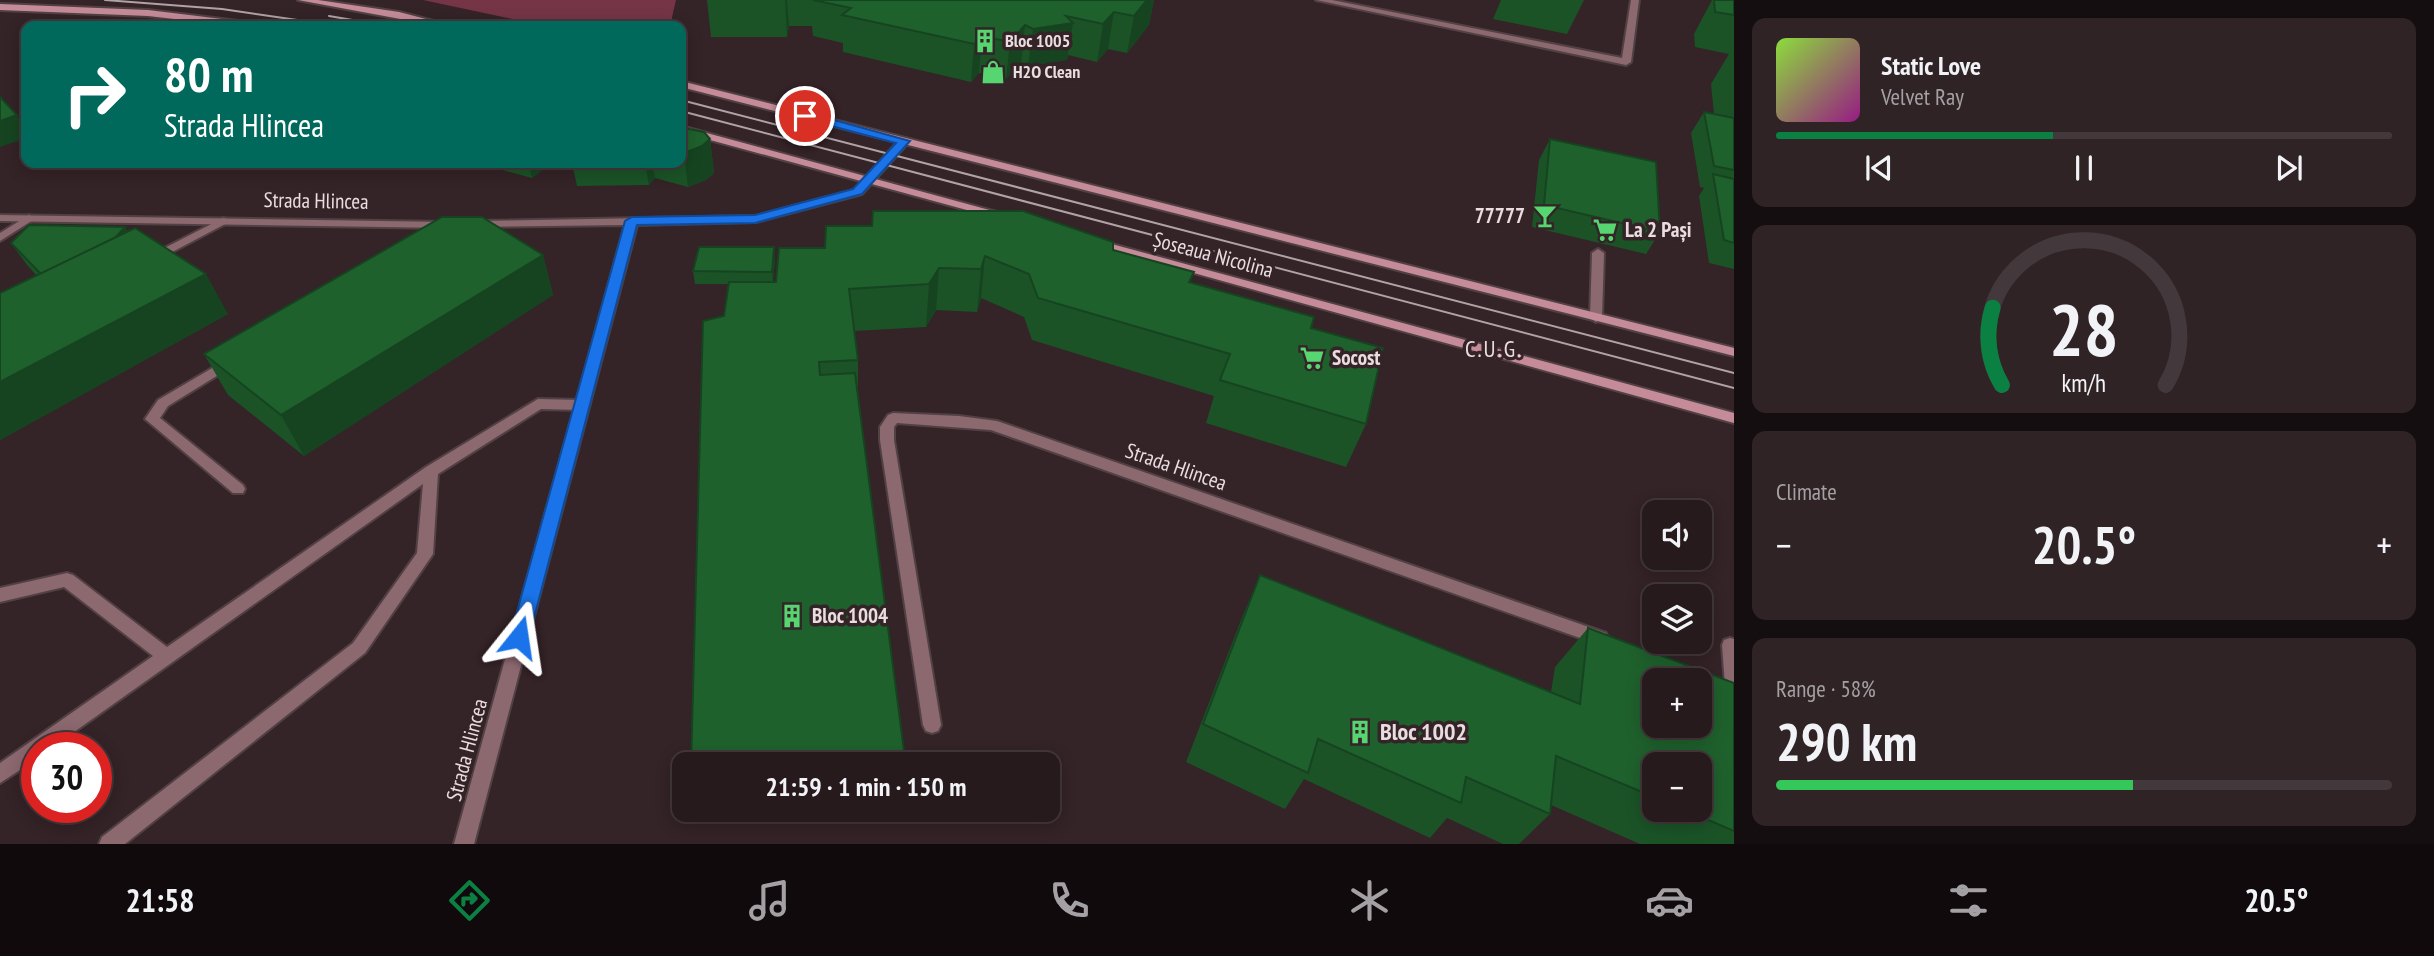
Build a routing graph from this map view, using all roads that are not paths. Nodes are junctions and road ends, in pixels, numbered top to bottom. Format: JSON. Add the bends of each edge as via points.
{"nodes":[{"id":1,"x":302,"y":0,"type":"edge"},
{"id":2,"x":1320,"y":0,"type":"edge"},
{"id":3,"x":1635,"y":0,"type":"edge"},
{"id":4,"x":0,"y":7,"type":"edge"},
{"id":5,"x":214,"y":21,"type":"edge"},
{"id":6,"x":426,"y":21,"type":"edge"},
{"id":7,"x":686,"y":85,"type":"edge"},
{"id":8,"x":686,"y":130,"type":"edge"},
{"id":9,"x":904,"y":141,"type":"junction"},
{"id":10,"x":869,"y":180,"type":"junction"},
{"id":11,"x":0,"y":218,"type":"edge"},
{"id":12,"x":29,"y":218,"type":"junction"},
{"id":13,"x":1010,"y":219,"type":"edge"},
{"id":14,"x":223,"y":221,"type":"junction"},
{"id":15,"x":632,"y":221,"type":"junction"},
{"id":16,"x":449,"y":225,"type":"junction"},
{"id":17,"x":0,"y":238,"type":"edge"},
{"id":18,"x":426,"y":239,"type":"edge"},
{"id":19,"x":1089,"y":241,"type":"edge"},
{"id":20,"x":1598,"y":253,"type":"dead end"},
{"id":21,"x":136,"y":265,"type":"edge"},
{"id":22,"x":1596,"y":318,"type":"junction"},
{"id":23,"x":1734,"y":352,"type":"edge"},
{"id":24,"x":243,"y":353,"type":"edge"},
{"id":25,"x":581,"y":405,"type":"junction"},
{"id":26,"x":1734,"y":418,"type":"edge"},
{"id":27,"x":431,"y":471,"type":"junction"},
{"id":28,"x":238,"y":489,"type":"dead end"},
{"id":29,"x":0,"y":595,"type":"edge"},
{"id":30,"x":1617,"y":644,"type":"edge"},
{"id":31,"x":1730,"y":645,"type":"dead end"},
{"id":32,"x":167,"y":657,"type":"junction"},
{"id":33,"x":1730,"y":683,"type":"edge"},
{"id":34,"x":932,"y":725,"type":"dead end"},
{"id":35,"x":61,"y":732,"type":"edge"},
{"id":36,"x":21,"y":760,"type":"edge"},
{"id":37,"x":0,"y":774,"type":"edge"},
{"id":38,"x":108,"y":844,"type":"edge"},
{"id":39,"x":464,"y":844,"type":"edge"}],
"edges":[{"from":1,"to":6,"type":"main road"},
{"from":2,"to":3,"type":"street","via":[[1626,62]]},
{"from":4,"to":5,"type":"main road","via":[[148,13]]},
{"from":7,"to":9,"type":"main road","name":"Șoseaua Nicolina"},
{"from":8,"to":10,"type":"main road"},
{"from":9,"to":10,"type":"street","name":"Strada Hlincea"},
{"from":9,"to":22,"type":"main road","name":"Șoseaua Nicolina"},
{"from":10,"to":13,"type":"main road"},
{"from":10,"to":15,"type":"street","name":"Strada Hlincea","via":[[858,192],[755,219]]},
{"from":11,"to":12,"type":"street","name":"Strada Hlincea"},
{"from":12,"to":14,"type":"street","name":"Strada Hlincea"},
{"from":12,"to":17,"type":"street"},
{"from":14,"to":16,"type":"street","name":"Strada Hlincea"},
{"from":14,"to":21,"type":"street"},
{"from":15,"to":16,"type":"street","name":"Strada Hlincea"},
{"from":15,"to":25,"type":"street","name":"Strada Hlincea"},
{"from":16,"to":18,"type":"street"},
{"from":19,"to":26,"type":"main road","name":"Șoseaua Nicolina"},
{"from":20,"to":22,"type":"street"},
{"from":22,"to":23,"type":"main road","name":"Șoseaua Nicolina"},
{"from":24,"to":28,"type":"street","via":[[163,403],[152,419]]},
{"from":25,"to":27,"type":"street","via":[[538,404]]},
{"from":25,"to":39,"type":"street","name":"Strada Hlincea"},
{"from":27,"to":32,"type":"street"},
{"from":27,"to":38,"type":"street","via":[[425,554],[359,648]]},
{"from":29,"to":32,"type":"street","via":[[67,580]]},
{"from":30,"to":34,"type":"street","name":"Strada Hlincea","via":[[992,425],[893,418],[887,440]]},
{"from":31,"to":33,"type":"street"},
{"from":32,"to":35,"type":"street"},
{"from":36,"to":37,"type":"street"}]}
